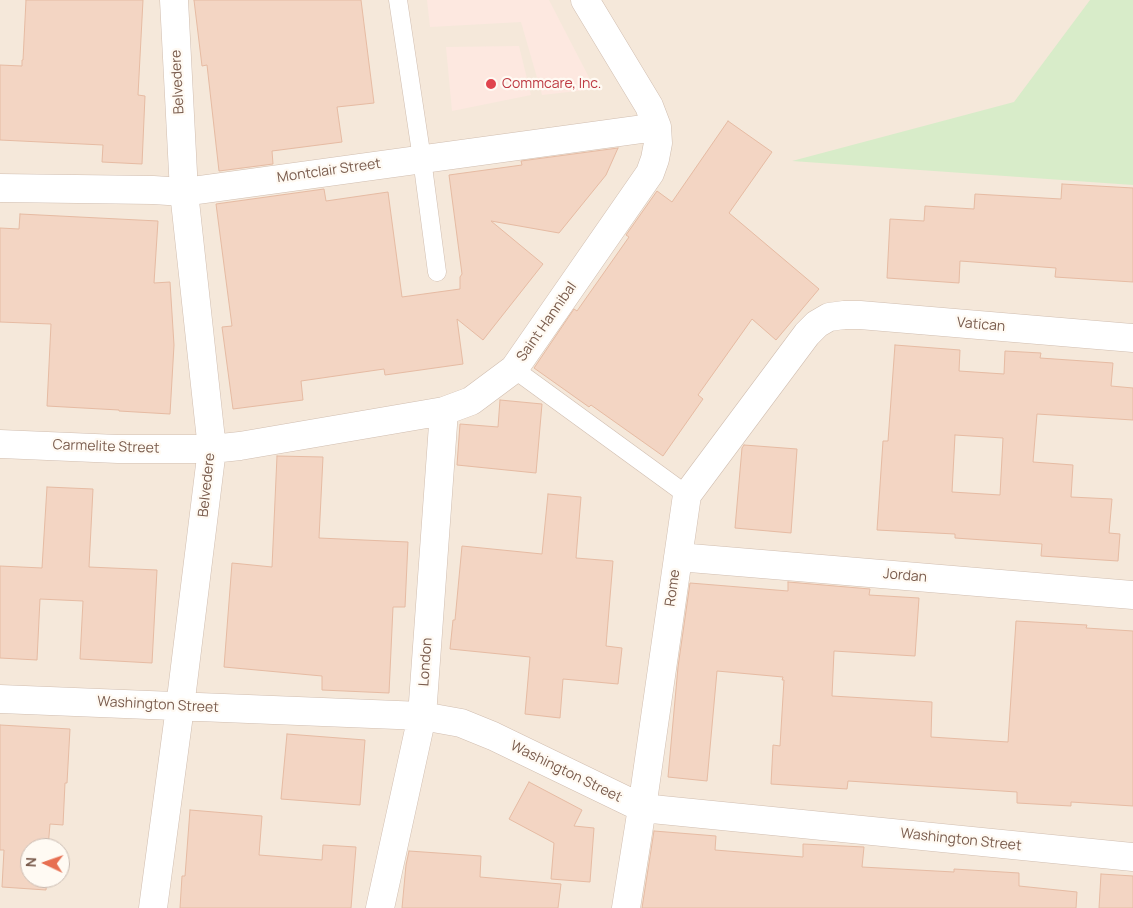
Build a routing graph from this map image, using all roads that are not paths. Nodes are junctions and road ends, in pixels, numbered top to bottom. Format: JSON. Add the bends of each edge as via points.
{"nodes":[{"id":1,"x":174,"y":0,"type":"edge"},
{"id":2,"x":398,"y":0,"type":"edge"},
{"id":3,"x":584,"y":0,"type":"edge"},
{"id":4,"x":657,"y":127,"type":"junction"},
{"id":5,"x":422,"y":159,"type":"junction"},
{"id":6,"x":0,"y":188,"type":"edge"},
{"id":7,"x":184,"y":192,"type":"junction"},
{"id":8,"x":437,"y":272,"type":"dead end"},
{"id":9,"x":829,"y":316,"type":"joint"},
{"id":10,"x":1133,"y":338,"type":"edge"},
{"id":11,"x":514,"y":369,"type":"junction"},
{"id":12,"x":444,"y":412,"type":"junction"},
{"id":13,"x":0,"y":444,"type":"edge"},
{"id":14,"x":212,"y":449,"type":"junction"},
{"id":15,"x":687,"y":495,"type":"junction"},
{"id":16,"x":678,"y":557,"type":"junction"},
{"id":17,"x":1133,"y":595,"type":"edge"},
{"id":18,"x":0,"y":699,"type":"edge"},
{"id":19,"x":180,"y":707,"type":"junction"},
{"id":20,"x":422,"y":716,"type":"junction"},
{"id":21,"x":642,"y":808,"type":"junction"},
{"id":22,"x":1133,"y":857,"type":"edge"},
{"id":23,"x":153,"y":908,"type":"edge"},
{"id":24,"x":380,"y":908,"type":"edge"},
{"id":25,"x":626,"y":908,"type":"edge"}],
"edges":[{"from":1,"to":7,"type":"street","name":"Belvedere"},
{"from":2,"to":5,"type":"lane"},
{"from":3,"to":4,"type":"street","name":"Saint Hannibal","via":[[648,106]]},
{"from":4,"to":5,"type":"street","name":"Montclair Street"},
{"from":4,"to":11,"type":"street","name":"Saint Hannibal","via":[[657,151],[650,173]]},
{"from":5,"to":7,"type":"street","name":"Montclair Street"},
{"from":5,"to":8,"type":"lane"},
{"from":6,"to":7,"type":"street","name":"Montclair Street"},
{"from":7,"to":14,"type":"street","name":"Belvedere"},
{"from":9,"to":10,"type":"street","name":"Vatican","via":[[860,315]]},
{"from":9,"to":15,"type":"street","name":"Rome","via":[[807,334]]},
{"from":11,"to":12,"type":"street","name":"Saint Hannibal","via":[[471,401]]},
{"from":11,"to":15,"type":"lane"},
{"from":12,"to":14,"type":"street","name":"Saint Hannibal"},
{"from":12,"to":20,"type":"street","name":"London"},
{"from":13,"to":14,"type":"street","name":"Carmelite Street"},
{"from":14,"to":19,"type":"street","name":"Belvedere"},
{"from":15,"to":16,"type":"street","name":"Rome"},
{"from":16,"to":17,"type":"street","name":"Jordan"},
{"from":16,"to":21,"type":"street","name":"Rome"},
{"from":18,"to":19,"type":"street","name":"Washington Street"},
{"from":19,"to":20,"type":"street","name":"Washington Street"},
{"from":19,"to":23,"type":"street","name":"Belvedere"},
{"from":20,"to":21,"type":"street","name":"Washington Street","via":[[461,724],[493,736]]},
{"from":20,"to":24,"type":"street","name":"London"},
{"from":21,"to":22,"type":"street","name":"Washington Street"},
{"from":21,"to":25,"type":"street","name":"Rome"}]}
